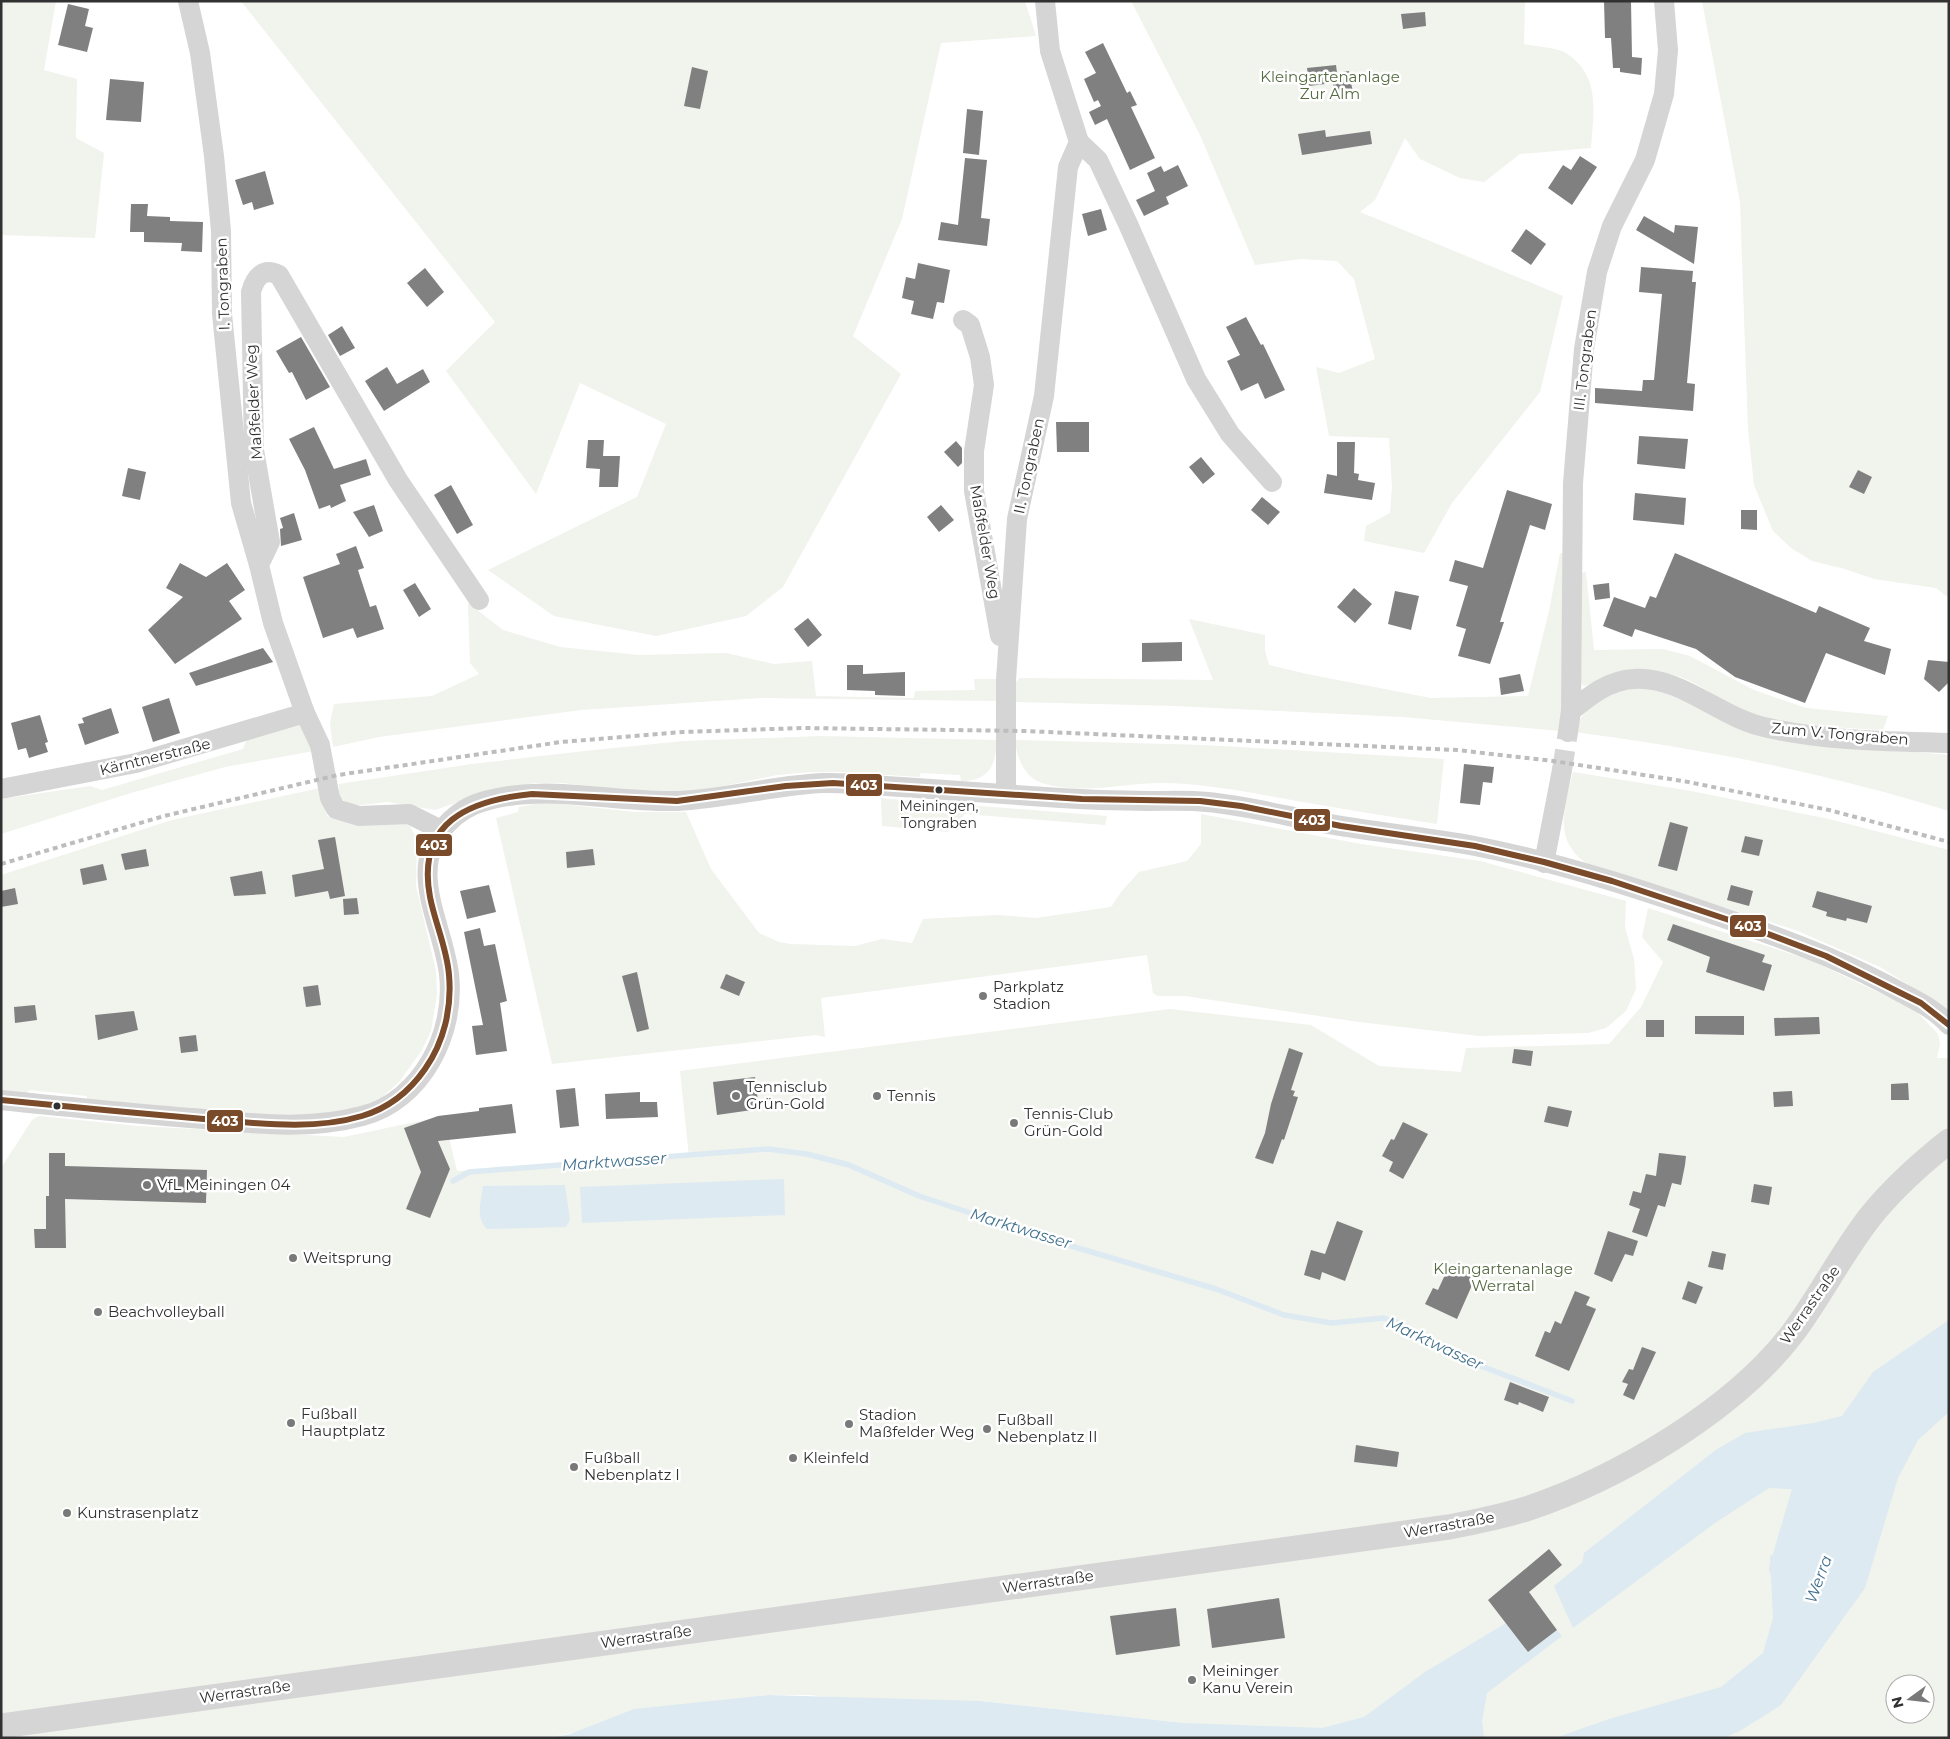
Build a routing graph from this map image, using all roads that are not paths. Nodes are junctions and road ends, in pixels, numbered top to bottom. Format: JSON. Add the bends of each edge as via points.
{"nodes":[{"id":1,"x":188,"y":1,"type":"edge"},
{"id":2,"x":1045,"y":1,"type":"edge"},
{"id":3,"x":1664,"y":1,"type":"edge"},
{"id":4,"x":1079,"y":142,"type":"junction"},
{"id":5,"x":963,"y":320,"type":"dead end"},
{"id":6,"x":1272,"y":482,"type":"dead end"},
{"id":7,"x":259,"y":565,"type":"junction"},
{"id":8,"x":479,"y":600,"type":"dead end"},
{"id":9,"x":1006,"y":680,"type":"junction"},
{"id":10,"x":1571,"y":711,"type":"junction"},
{"id":11,"x":305,"y":713,"type":"junction"},
{"id":12,"x":1568,"y":732,"type":"tunnel mouth"},
{"id":13,"x":1949,"y":743,"type":"edge"},
{"id":14,"x":1562,"y":770,"type":"tunnel mouth"},
{"id":15,"x":1,"y":789,"type":"edge"},
{"id":16,"x":1006,"y":794,"type":"junction"},
{"id":17,"x":441,"y":830,"type":"junction"},
{"id":18,"x":1544,"y":863,"type":"junction"},
{"id":19,"x":1949,"y":1024,"type":"edge"},
{"id":20,"x":1,"y":1100,"type":"edge"},
{"id":21,"x":1949,"y":1141,"type":"edge"},
{"id":22,"x":1,"y":1726,"type":"edge"}],
"edges":[{"from":1,"to":7,"type":"street","name":"I. Tongraben","via":[[200,53],[214,156],[221,232],[222,314],[241,503]]},
{"from":2,"to":4,"type":"street","via":[[1050,51]]},
{"from":3,"to":10,"type":"street","name":"III. Tongraben","via":[[1668,50],[1664,94],[1645,160],[1612,226],[1597,272],[1584,349],[1574,483]]},
{"from":4,"to":6,"type":"street","via":[[1098,160],[1196,379],[1230,434]]},
{"from":4,"to":9,"type":"street","name":"II. Tongraben","via":[[1068,167],[1044,396],[1017,519]]},
{"from":5,"to":9,"type":"street","name":"Maßfelder Weg","via":[[970,325],[978,349],[984,385],[974,451],[974,491],[997,610]]},
{"from":7,"to":8,"type":"street","name":"Maßfelder Weg","via":[[270,542],[254,450],[251,292],[254,279],[263,272],[271,271],[279,275],[398,480]]},
{"from":7,"to":11,"type":"street","via":[[273,623]]},
{"from":9,"to":16,"type":"street","name":"II. Tongraben"},
{"from":10,"to":12,"type":"street","name":"III. Tongraben"},
{"from":10,"to":13,"type":"street","name":"Zum V. Tongraben","via":[[1610,684],[1633,679],[1653,680],[1667,682],[1762,727],[1864,740]]},
{"from":11,"to":15,"type":"street","name":"Kärntnerstraße","via":[[136,763]]},
{"from":11,"to":17,"type":"street","via":[[320,745],[330,798],[336,809],[359,816],[409,814]]},
{"from":14,"to":18,"type":"street"},
{"from":16,"to":17,"type":"street","via":[[829,783],[679,801],[526,793],[470,807]]},
{"from":16,"to":18,"type":"street","via":[[1104,801],[1207,802],[1478,847]]},
{"from":17,"to":20,"type":"street","via":[[430,850],[426,872],[450,976],[448,1007],[442,1037],[430,1063],[409,1092],[392,1105],[364,1116],[328,1122],[270,1125]]},
{"from":18,"to":19,"type":"street","via":[[1641,891],[1807,947],[1897,990],[1942,1016]]},
{"from":21,"to":22,"type":"street","name":"Werrastraße","via":[[1912,1171],[1870,1218],[1792,1335],[1748,1380],[1712,1411],[1654,1448],[1600,1479],[1526,1509],[1449,1527]]}]}
